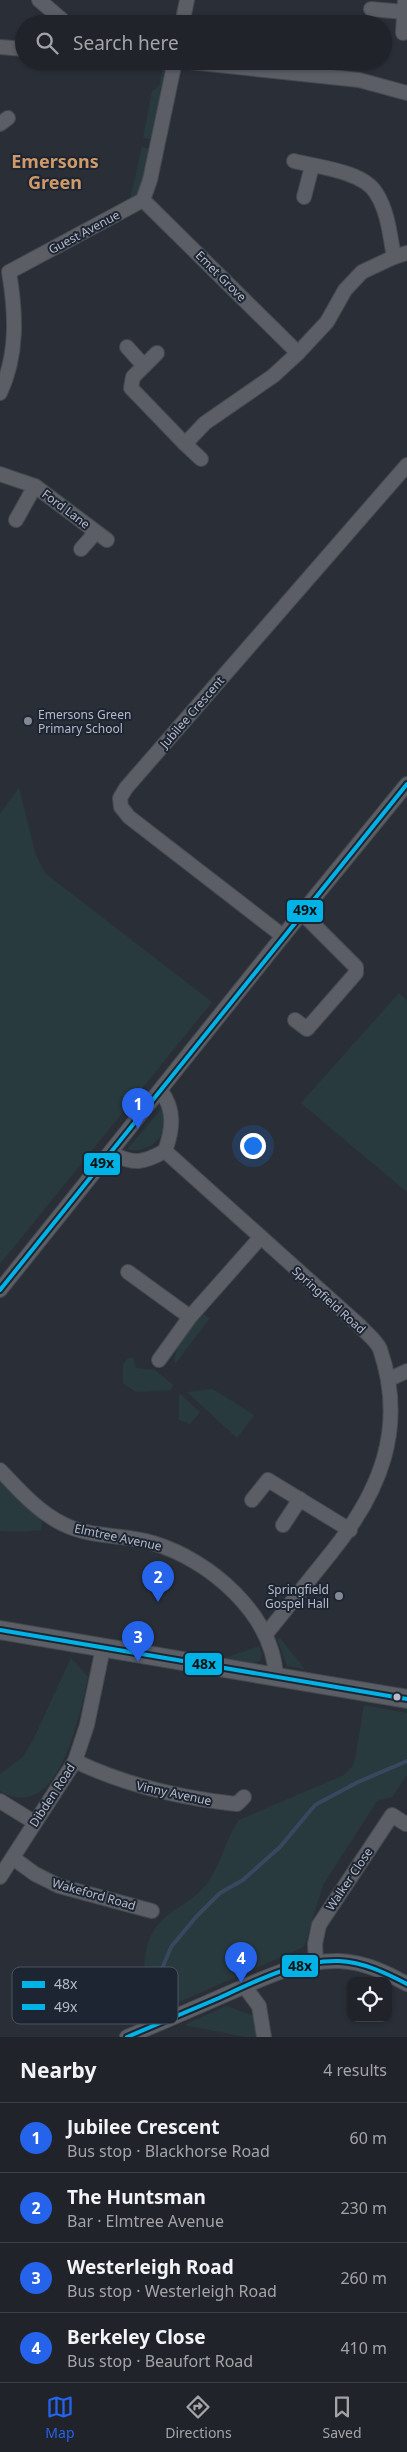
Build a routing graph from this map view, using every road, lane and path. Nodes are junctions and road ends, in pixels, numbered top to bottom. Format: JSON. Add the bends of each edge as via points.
{"nodes":[{"id":1,"x":39,"y":0,"type":"edge"},
{"id":2,"x":187,"y":0,"type":"edge"},
{"id":3,"x":405,"y":6,"type":"edge"},
{"id":4,"x":370,"y":9,"type":"dead end"},
{"id":5,"x":52,"y":15,"type":"edge"},
{"id":6,"x":184,"y":15,"type":"edge"},
{"id":7,"x":403,"y":33,"type":"dead end"},
{"id":8,"x":0,"y":47,"type":"edge"},
{"id":9,"x":15,"y":48,"type":"edge"},
{"id":10,"x":173,"y":70,"type":"edge"},
{"id":11,"x":265,"y":70,"type":"edge"},
{"id":12,"x":407,"y":93,"type":"edge"},
{"id":13,"x":294,"y":161,"type":"dead end"},
{"id":14,"x":312,"y":166,"type":"junction"},
{"id":15,"x":304,"y":197,"type":"dead end"},
{"id":16,"x":143,"y":200,"type":"junction"},
{"id":17,"x":400,"y":255,"type":"edge"},
{"id":18,"x":4,"y":268,"type":"edge"},
{"id":19,"x":127,"y":347,"type":"dead end"},
{"id":20,"x":298,"y":352,"type":"junction"},
{"id":21,"x":157,"y":353,"type":"dead end"},
{"id":22,"x":144,"y":366,"type":"junction"},
{"id":23,"x":0,"y":393,"type":"edge"},
{"id":24,"x":185,"y":444,"type":"junction"},
{"id":25,"x":201,"y":459,"type":"dead end"},
{"id":26,"x":407,"y":465,"type":"edge"},
{"id":27,"x":0,"y":474,"type":"edge"},
{"id":28,"x":35,"y":486,"type":"junction"},
{"id":29,"x":16,"y":520,"type":"dead end"},
{"id":30,"x":81,"y":549,"type":"dead end"},
{"id":31,"x":407,"y":784,"type":"edge"},
{"id":32,"x":302,"y":913,"type":"junction"},
{"id":33,"x":283,"y":936,"type":"junction"},
{"id":34,"x":296,"y":1020,"type":"dead end"},
{"id":35,"x":161,"y":1091,"type":"junction"},
{"id":36,"x":165,"y":1151,"type":"junction"},
{"id":37,"x":111,"y":1153,"type":"junction"},
{"id":38,"x":260,"y":1238,"type":"junction"},
{"id":39,"x":128,"y":1272,"type":"dead end"},
{"id":40,"x":0,"y":1290,"type":"edge"},
{"id":41,"x":190,"y":1317,"type":"junction"},
{"id":42,"x":159,"y":1360,"type":"dead end"},
{"id":43,"x":401,"y":1374,"type":"edge"},
{"id":44,"x":0,"y":1470,"type":"edge"},
{"id":45,"x":300,"y":1499,"type":"junction"},
{"id":46,"x":252,"y":1500,"type":"dead end"},
{"id":47,"x":283,"y":1525,"type":"dead end"},
{"id":48,"x":350,"y":1530,"type":"junction"},
{"id":49,"x":0,"y":1630,"type":"edge"},
{"id":50,"x":266,"y":1634,"type":"junction"},
{"id":51,"x":103,"y":1648,"type":"junction"},
{"id":52,"x":276,"y":1678,"type":"junction"},
{"id":53,"x":407,"y":1699,"type":"edge"},
{"id":54,"x":75,"y":1761,"type":"junction"},
{"id":55,"x":244,"y":1797,"type":"dead end"},
{"id":56,"x":0,"y":1801,"type":"edge"},
{"id":57,"x":34,"y":1822,"type":"junction"},
{"id":58,"x":406,"y":1824,"type":"edge"},
{"id":59,"x":13,"y":1858,"type":"junction"},
{"id":60,"x":0,"y":1877,"type":"edge"},
{"id":61,"x":152,"y":1910,"type":"dead end"},
{"id":62,"x":316,"y":1962,"type":"junction"},
{"id":63,"x":407,"y":1984,"type":"edge"},
{"id":64,"x":245,"y":1987,"type":"junction"},
{"id":65,"x":178,"y":2015,"type":"edge"},
{"id":66,"x":158,"y":2024,"type":"edge"},
{"id":67,"x":127,"y":2037,"type":"edge"},
{"id":68,"x":264,"y":2037,"type":"edge"}],
"edges":[{"from":1,"to":5,"type":"street"},
{"from":2,"to":6,"type":"street"},
{"from":3,"to":4,"type":"street"},
{"from":3,"to":7,"type":"street"},
{"from":8,"to":9,"type":"street"},
{"from":10,"to":16,"type":"street"},
{"from":11,"to":12,"type":"street","via":[[359,80]]},
{"from":13,"to":14,"type":"street"},
{"from":14,"to":15,"type":"street"},
{"from":14,"to":17,"type":"street","via":[[344,173],[376,192]]},
{"from":16,"to":18,"type":"street","name":"Guest Avenue"},
{"from":16,"to":20,"type":"street","name":"Emet Grove"},
{"from":17,"to":20,"type":"street","via":[[362,272],[345,290],[327,322]]},
{"from":18,"to":23,"type":"street","name":"Guest Avenue","via":[[14,304],[15,338],[8,376]]},
{"from":19,"to":22,"type":"street"},
{"from":20,"to":24,"type":"street","via":[[273,376],[205,423]]},
{"from":21,"to":22,"type":"street"},
{"from":22,"to":24,"type":"street","via":[[133,377],[131,388]]},
{"from":24,"to":25,"type":"street"},
{"from":26,"to":33,"type":"street","name":"Jubilee Crescent","via":[[120,798],[130,817]]},
{"from":27,"to":28,"type":"street","name":"Ford Lane"},
{"from":28,"to":29,"type":"street","name":"Ford Lane"},
{"from":28,"to":30,"type":"street","name":"Ford Lane","via":[[101,536]]},
{"from":31,"to":32,"type":"street"},
{"from":32,"to":33,"type":"street"},
{"from":32,"to":34,"type":"street","via":[[356,967],[356,973],[307,1030]]},
{"from":33,"to":35,"type":"street"},
{"from":35,"to":36,"type":"street","via":[[169,1102],[173,1124]]},
{"from":35,"to":37,"type":"street"},
{"from":36,"to":37,"type":"street","via":[[147,1161],[127,1161]]},
{"from":36,"to":38,"type":"street","name":"Springfield Road"},
{"from":37,"to":40,"type":"street"},
{"from":38,"to":41,"type":"street"},
{"from":38,"to":43,"type":"street","name":"Springfield Road","via":[[373,1340]]},
{"from":39,"to":41,"type":"street"},
{"from":41,"to":42,"type":"street"},
{"from":43,"to":48,"type":"street","name":"Springfield Road","via":[[399,1432],[391,1464]]},
{"from":44,"to":50,"type":"street","name":"Elmtree Avenue","via":[[32,1504],[63,1524],[152,1542],[180,1552],[222,1581],[257,1619]]},
{"from":45,"to":46,"type":"street","via":[[268,1480]]},
{"from":45,"to":47,"type":"street"},
{"from":45,"to":48,"type":"street"},
{"from":48,"to":50,"type":"street","name":"Springfield Road"},
{"from":49,"to":51,"type":"street"},
{"from":50,"to":52,"type":"street","name":"Elmtree Avenue"},
{"from":51,"to":52,"type":"street"},
{"from":51,"to":54,"type":"street","name":"Dibden Road","via":[[87,1725]]},
{"from":52,"to":53,"type":"street"},
{"from":54,"to":55,"type":"street","name":"Vinny Avenue","via":[[104,1775],[154,1791],[237,1804]]},
{"from":54,"to":57,"type":"street","name":"Dibden Road"},
{"from":56,"to":57,"type":"street"},
{"from":57,"to":59,"type":"street","name":"Dibden Road"},
{"from":58,"to":62,"type":"street","name":"Walker Close","via":[[392,1815],[318,1925]]},
{"from":59,"to":60,"type":"street","name":"Dibden Road"},
{"from":59,"to":61,"type":"street","name":"Wakeford Road","via":[[59,1886]]},
{"from":62,"to":63,"type":"street","via":[[365,1964]]},
{"from":62,"to":64,"type":"street","via":[[294,1966]]},
{"from":64,"to":65,"type":"street"},
{"from":64,"to":68,"type":"street","via":[[259,2006]]},
{"from":66,"to":67,"type":"street"}]}
